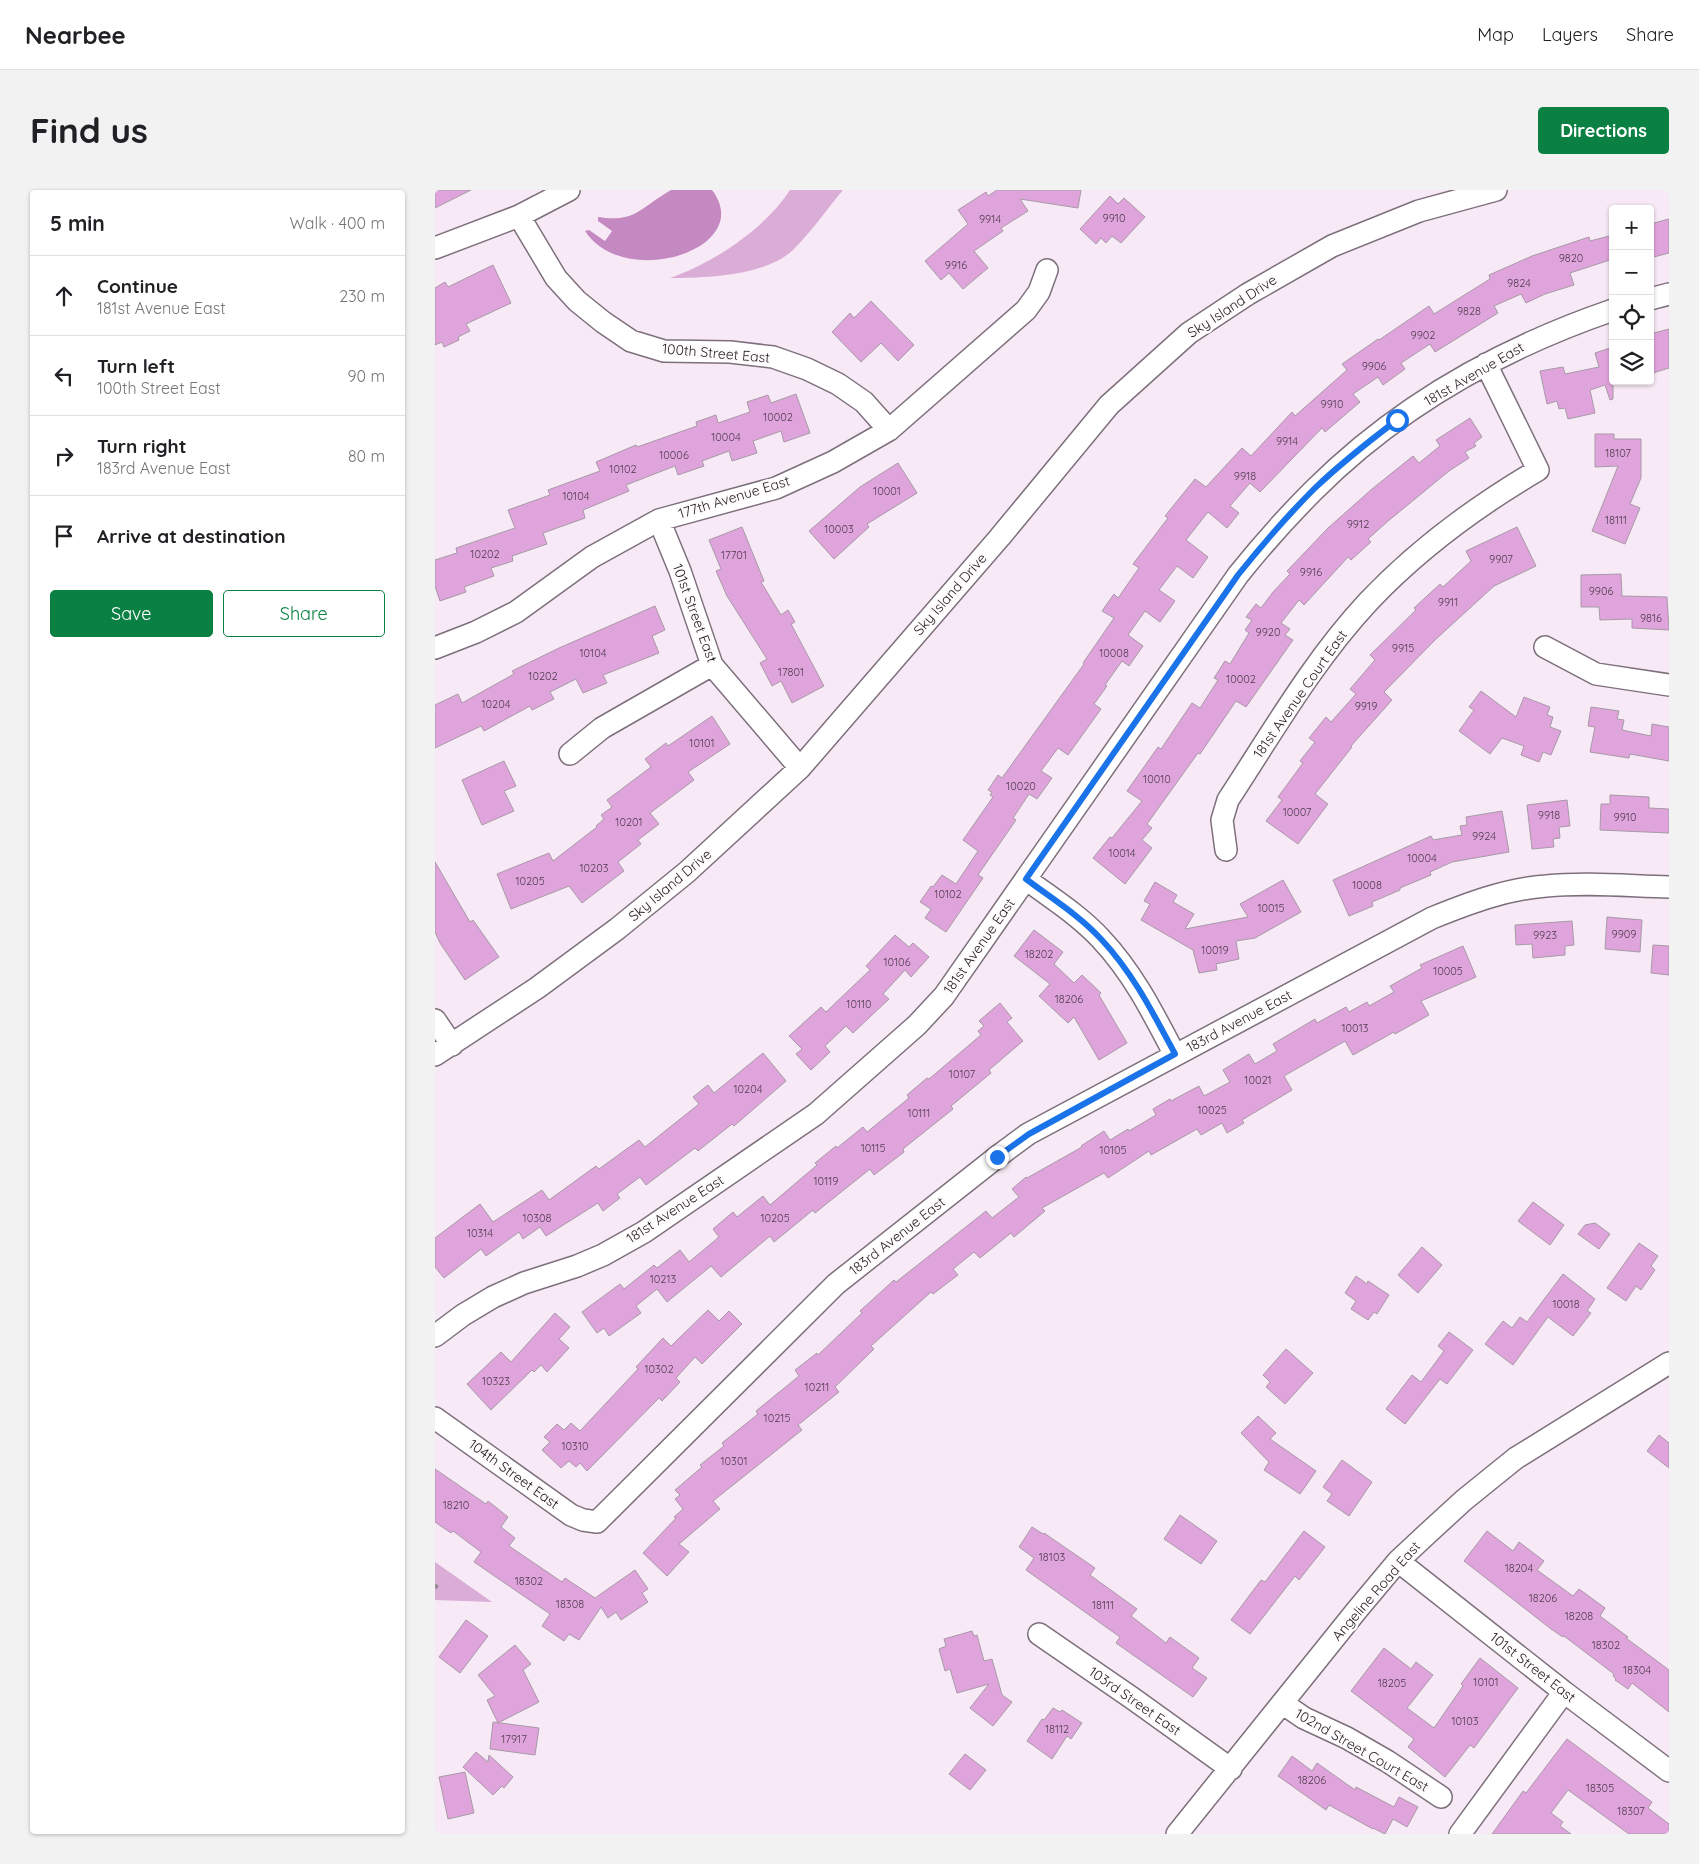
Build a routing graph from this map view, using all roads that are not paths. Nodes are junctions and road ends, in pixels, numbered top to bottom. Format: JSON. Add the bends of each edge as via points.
{"nodes":[{"id":1,"x":569,"y":190,"type":"edge"},
{"id":2,"x":1496,"y":190,"type":"edge"},
{"id":3,"x":519,"y":216,"type":"junction"},
{"id":4,"x":435,"y":248,"type":"edge"},
{"id":5,"x":1047,"y":270,"type":"dead end"},
{"id":6,"x":1669,"y":294,"type":"edge"},
{"id":7,"x":1654,"y":298,"type":"edge"},
{"id":8,"x":1609,"y":311,"type":"edge"},
{"id":9,"x":1486,"y":364,"type":"junction"},
{"id":10,"x":889,"y":430,"type":"junction"},
{"id":11,"x":659,"y":520,"type":"junction"},
{"id":12,"x":1545,"y":647,"type":"dead end"},
{"id":13,"x":435,"y":648,"type":"edge"},
{"id":14,"x":712,"y":664,"type":"junction"},
{"id":15,"x":1669,"y":685,"type":"edge"},
{"id":16,"x":570,"y":754,"type":"dead end"},
{"id":17,"x":800,"y":768,"type":"junction"},
{"id":18,"x":1226,"y":850,"type":"dead end"},
{"id":19,"x":1026,"y":879,"type":"junction"},
{"id":20,"x":1669,"y":887,"type":"edge"},
{"id":21,"x":435,"y":1020,"type":"edge"},
{"id":22,"x":443,"y":1050,"type":"edge"},
{"id":23,"x":1175,"y":1054,"type":"junction"},
{"id":24,"x":435,"y":1336,"type":"edge"},
{"id":25,"x":1669,"y":1363,"type":"edge"},
{"id":26,"x":435,"y":1418,"type":"edge"},
{"id":27,"x":597,"y":1522,"type":"joint"},
{"id":28,"x":1398,"y":1561,"type":"junction"},
{"id":29,"x":1039,"y":1634,"type":"dead end"},
{"id":30,"x":1565,"y":1692,"type":"junction"},
{"id":31,"x":1282,"y":1703,"type":"junction"},
{"id":32,"x":1231,"y":1769,"type":"junction"},
{"id":33,"x":1669,"y":1771,"type":"edge"},
{"id":34,"x":1441,"y":1796,"type":"dead end"},
{"id":35,"x":1177,"y":1834,"type":"edge"},
{"id":36,"x":1461,"y":1834,"type":"edge"}],
"edges":[{"from":1,"to":3,"type":"street"},
{"from":2,"to":17,"type":"street","name":"Sky Island Drive","via":[[1419,211],[1332,246],[1248,294],[1189,333],[1109,405]]},
{"from":3,"to":4,"type":"street"},
{"from":3,"to":10,"type":"street","name":"100th Street East","via":[[557,278],[577,301],[631,341],[664,351],[773,356],[838,384],[864,402]]},
{"from":5,"to":10,"type":"street","name":"177th Avenue East","via":[[1039,292],[1026,310]]},
{"from":6,"to":7,"type":"street"},
{"from":8,"to":9,"type":"street","name":"181st Avenue East","via":[[1573,324]]},
{"from":9,"to":18,"type":"street","name":"181st Avenue Court East","via":[[1537,470],[1492,497],[1417,554],[1340,635],[1228,800],[1222,820]]},
{"from":9,"to":19,"type":"street","name":"181st Avenue East","via":[[1438,392],[1360,449],[1273,532],[1232,582]]},
{"from":10,"to":11,"type":"street","name":"177th Avenue East","via":[[833,462],[776,488]]},
{"from":11,"to":13,"type":"street","name":"177th Avenue East","via":[[593,558],[516,612]]},
{"from":11,"to":14,"type":"street","name":"101st Street East"},
{"from":12,"to":15,"type":"street","via":[[1596,674]]},
{"from":14,"to":16,"type":"street","via":[[602,728]]},
{"from":14,"to":17,"type":"street","name":"101st Street East"},
{"from":17,"to":22,"type":"street","name":"Sky Island Drive","via":[[687,872],[617,929],[537,988]]},
{"from":19,"to":23,"type":"street","via":[[1073,914],[1118,959],[1145,998]]},
{"from":19,"to":24,"type":"street","name":"181st Avenue East","via":[[944,996],[917,1025],[815,1114],[644,1232],[603,1255],[524,1283],[493,1298]]},
{"from":20,"to":23,"type":"street","name":"183rd Avenue East","via":[[1545,886],[1469,903],[1433,918]]},
{"from":21,"to":22,"type":"street"},
{"from":23,"to":27,"type":"street","name":"183rd Avenue East","via":[[1029,1134],[836,1284]]},
{"from":25,"to":28,"type":"street","name":"Angeline Road East","via":[[1516,1458]]},
{"from":26,"to":27,"type":"street","name":"104th Street East","via":[[571,1515]]},
{"from":28,"to":30,"type":"street","name":"101st Street East"},
{"from":28,"to":31,"type":"street","name":"Angeline Road East"},
{"from":29,"to":32,"type":"street","name":"103rd Street East"},
{"from":30,"to":33,"type":"street","name":"101st Street East"},
{"from":30,"to":36,"type":"street"},
{"from":31,"to":32,"type":"street","name":"Angeline Road East"},
{"from":31,"to":34,"type":"street","name":"102nd Street Court East","via":[[1387,1761]]},
{"from":32,"to":35,"type":"street","name":"Angeline Road East"}]}
